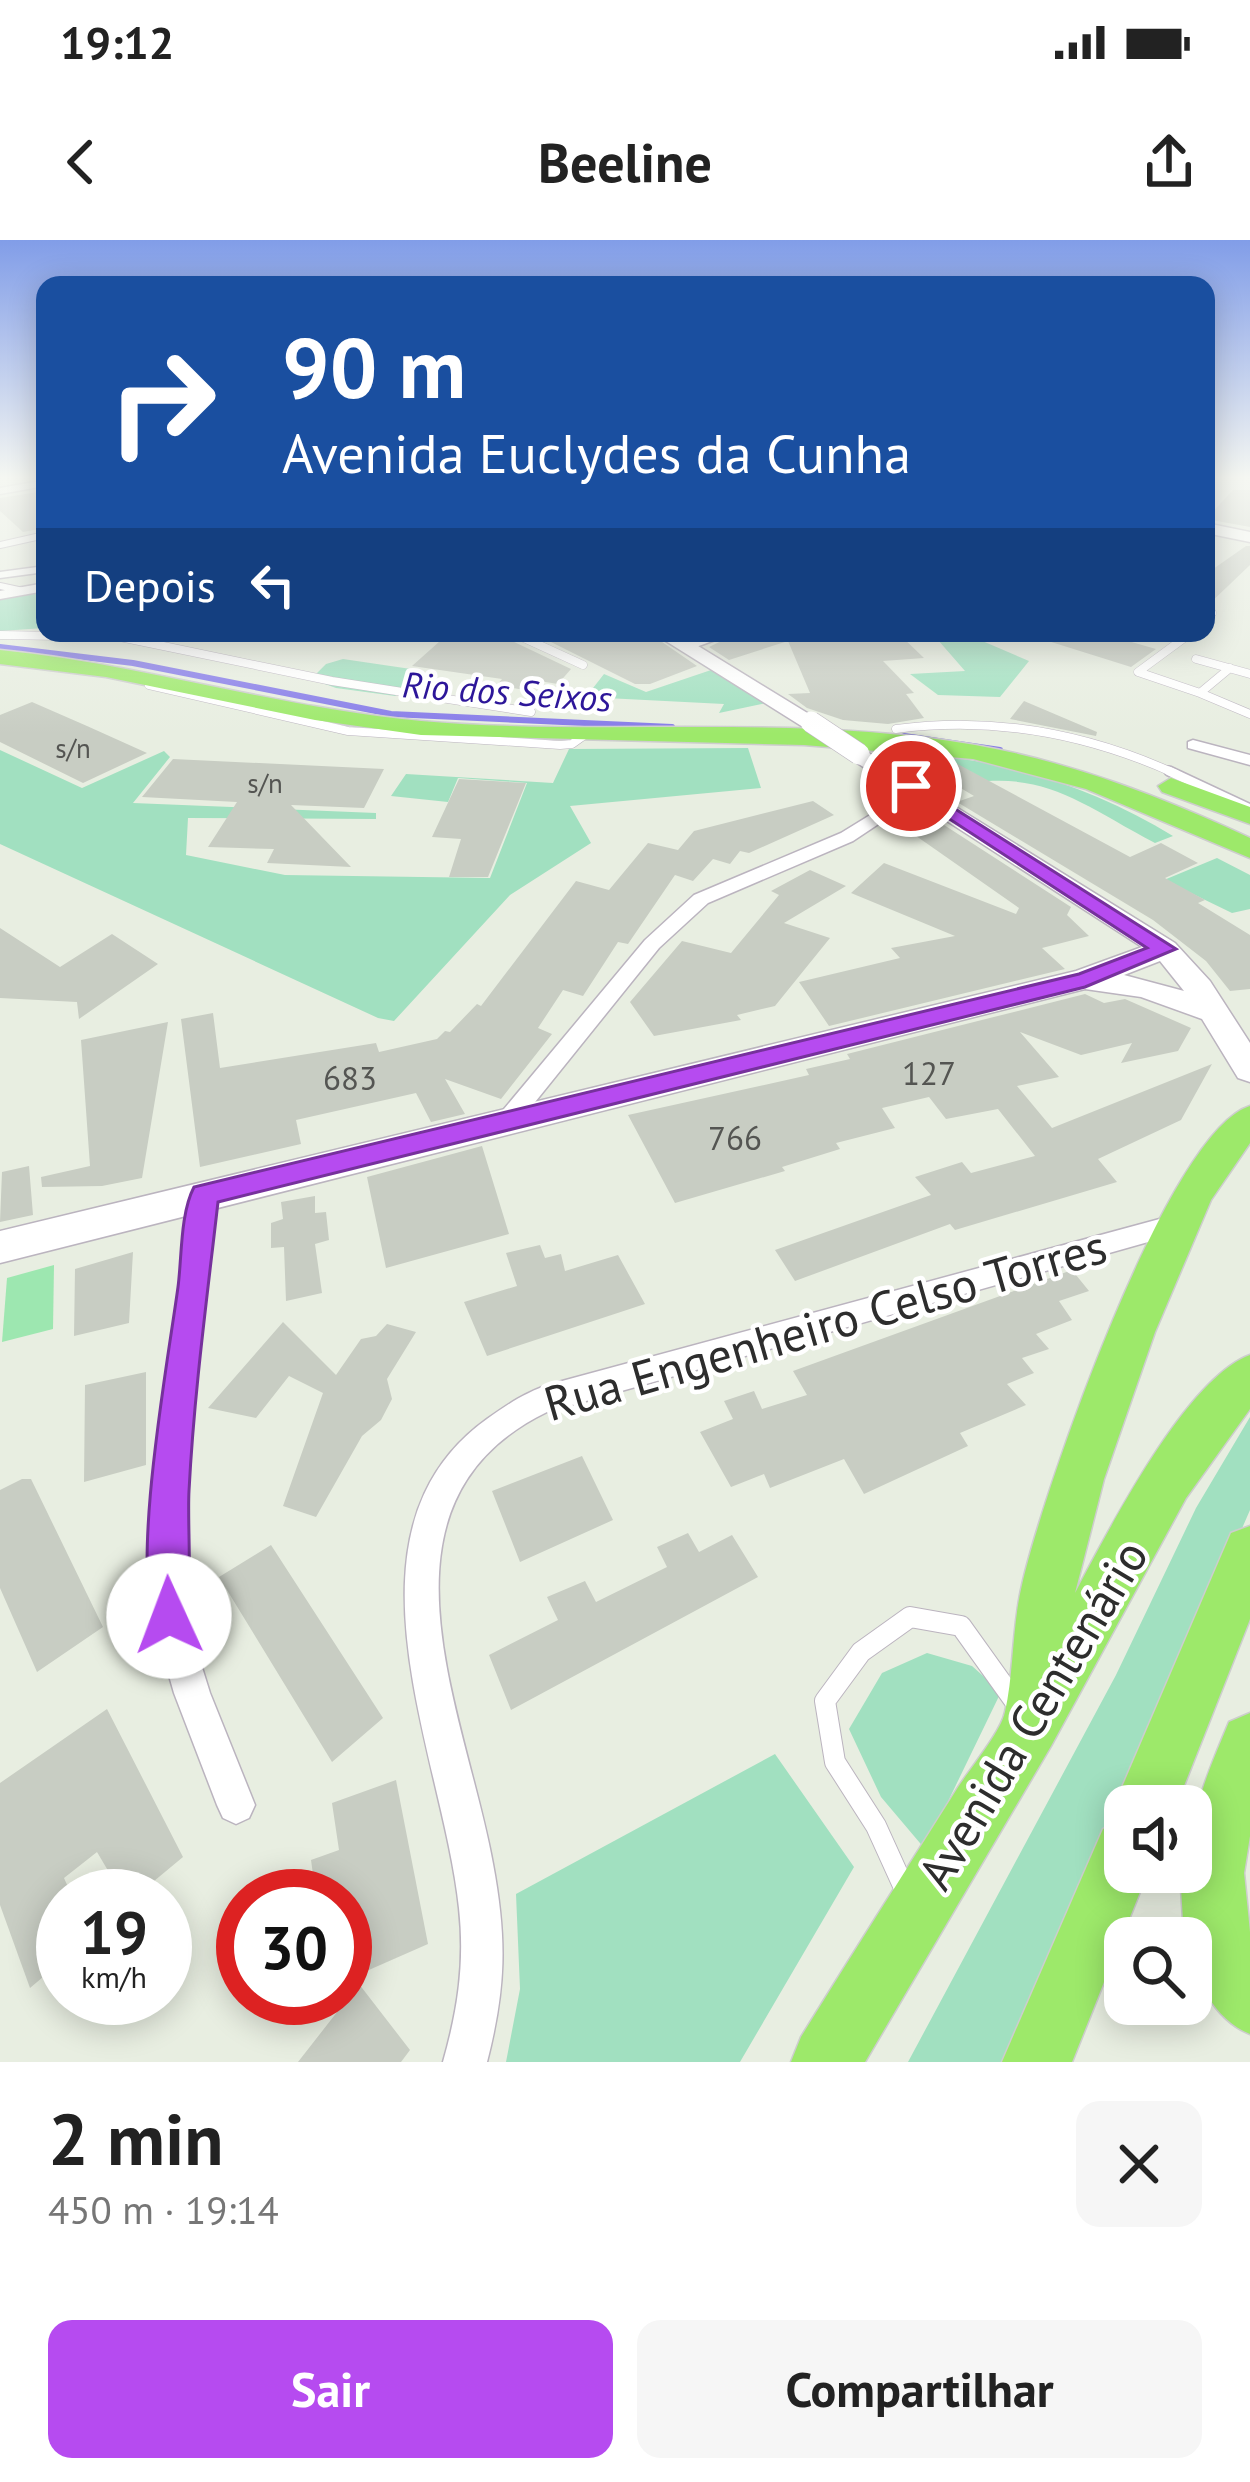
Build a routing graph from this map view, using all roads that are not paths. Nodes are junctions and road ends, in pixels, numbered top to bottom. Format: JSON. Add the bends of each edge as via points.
{"nodes":[{"id":1,"x":36,"y":570,"type":"edge"},
{"id":2,"x":0,"y":575,"type":"edge"},
{"id":3,"x":0,"y":586,"type":"edge"},
{"id":4,"x":36,"y":589,"type":"edge"},
{"id":5,"x":23,"y":591,"type":"junction"},
{"id":6,"x":0,"y":595,"type":"edge"},
{"id":7,"x":0,"y":636,"type":"edge"},
{"id":8,"x":36,"y":640,"type":"edge"},
{"id":9,"x":58,"y":642,"type":"edge"},
{"id":10,"x":533,"y":642,"type":"edge"},
{"id":11,"x":680,"y":642,"type":"edge"},
{"id":12,"x":700,"y":642,"type":"edge"},
{"id":13,"x":1179,"y":642,"type":"edge"},
{"id":14,"x":688,"y":646,"type":"junction"},
{"id":15,"x":0,"y":657,"type":"edge"},
{"id":16,"x":1196,"y":659,"type":"dead end"},
{"id":17,"x":80,"y":664,"type":"junction"},
{"id":18,"x":583,"y":665,"type":"dead end"},
{"id":19,"x":1230,"y":668,"type":"junction"},
{"id":20,"x":120,"y":669,"type":"junction"},
{"id":21,"x":0,"y":670,"type":"edge"},
{"id":22,"x":1250,"y":674,"type":"edge"},
{"id":23,"x":1201,"y":693,"type":"junction"},
{"id":24,"x":1250,"y":695,"type":"edge"},
{"id":25,"x":1235,"y":709,"type":"junction"},
{"id":26,"x":1250,"y":714,"type":"edge"},
{"id":27,"x":306,"y":724,"type":"junction"},
{"id":28,"x":323,"y":727,"type":"junction"},
{"id":29,"x":896,"y":729,"type":"junction"},
{"id":30,"x":293,"y":734,"type":"dead end"},
{"id":31,"x":586,"y":734,"type":"junction"},
{"id":32,"x":310,"y":737,"type":"dead end"},
{"id":33,"x":1193,"y":746,"type":"dead end"},
{"id":34,"x":1055,"y":752,"type":"junction"},
{"id":35,"x":1250,"y":760,"type":"edge"},
{"id":36,"x":1019,"y":762,"type":"junction"},
{"id":37,"x":920,"y":791,"type":"junction"},
{"id":38,"x":1250,"y":812,"type":"edge"},
{"id":39,"x":1250,"y":829,"type":"edge"},
{"id":40,"x":1250,"y":849,"type":"edge"},
{"id":41,"x":1250,"y":867,"type":"edge"},
{"id":42,"x":1165,"y":949,"type":"junction"},
{"id":43,"x":1085,"y":980,"type":"junction"},
{"id":44,"x":1215,"y":1012,"type":"junction"},
{"id":45,"x":1250,"y":1070,"type":"edge"},
{"id":46,"x":507,"y":1120,"type":"junction"},
{"id":47,"x":1250,"y":1120,"type":"edge"},
{"id":48,"x":204,"y":1195,"type":"junction"},
{"id":49,"x":1178,"y":1224,"type":"junction"},
{"id":50,"x":0,"y":1247,"type":"edge"},
{"id":51,"x":1250,"y":1376,"type":"edge"},
{"id":52,"x":1250,"y":1552,"type":"edge"},
{"id":53,"x":1030,"y":1724,"type":"junction"},
{"id":54,"x":1250,"y":1743,"type":"edge"},
{"id":55,"x":1153,"y":1785,"type":"edge"},
{"id":56,"x":236,"y":1805,"type":"dead end"},
{"id":57,"x":1107,"y":1893,"type":"edge"},
{"id":58,"x":915,"y":1911,"type":"junction"},
{"id":59,"x":1250,"y":2000,"type":"edge"},
{"id":60,"x":465,"y":2062,"type":"edge"},
{"id":61,"x":826,"y":2062,"type":"edge"},
{"id":62,"x":1036,"y":2062,"type":"edge"}],
"edges":[{"from":1,"to":2,"type":"street"},
{"from":3,"to":5,"type":"lane"},
{"from":4,"to":5,"type":"street"},
{"from":5,"to":6,"type":"street"},
{"from":7,"to":8,"type":"main road"},
{"from":9,"to":29,"type":"main road","via":[[135,650],[382,702]]},
{"from":10,"to":18,"type":"lane"},
{"from":11,"to":14,"type":"main road"},
{"from":12,"to":14,"type":"street"},
{"from":13,"to":23,"type":"lane","via":[[1138,672]]},
{"from":14,"to":37,"type":"main road","bridge":true},
{"from":15,"to":17,"type":"main road"},
{"from":16,"to":19,"type":"lane"},
{"from":17,"to":20,"type":"main road"},
{"from":17,"to":21,"type":"main road"},
{"from":19,"to":22,"type":"lane"},
{"from":19,"to":23,"type":"lane"},
{"from":20,"to":27,"type":"lane","via":[[141,683]]},
{"from":20,"to":31,"type":"main road","via":[[368,722]]},
{"from":23,"to":25,"type":"lane"},
{"from":24,"to":25,"type":"lane"},
{"from":25,"to":26,"type":"lane"},
{"from":27,"to":28,"type":"lane"},
{"from":27,"to":30,"type":"lane"},
{"from":28,"to":31,"type":"lane","via":[[560,745]]},
{"from":28,"to":32,"type":"lane"},
{"from":29,"to":34,"type":"main road"},
{"from":29,"to":38,"type":"lane","via":[[953,718],[1048,733],[1151,760]]},
{"from":31,"to":36,"type":"main road","via":[[894,743]]},
{"from":33,"to":35,"type":"street"},
{"from":34,"to":38,"type":"main road"},
{"from":34,"to":39,"type":"main road"},
{"from":36,"to":40,"type":"main road","via":[[1142,798]]},
{"from":36,"to":41,"type":"main road"},
{"from":37,"to":42,"type":"main road"},
{"from":37,"to":46,"type":"street","via":[[847,837],[701,899],[652,944]]},
{"from":42,"to":43,"type":"main road"},
{"from":42,"to":44,"type":"main road"},
{"from":43,"to":44,"type":"main road","via":[[1145,988]]},
{"from":43,"to":46,"type":"main road"},
{"from":44,"to":45,"type":"main road"},
{"from":46,"to":48,"type":"main road"},
{"from":47,"to":49,"type":"main road","via":[[1228,1138]]},
{"from":48,"to":50,"type":"main road"},
{"from":48,"to":56,"type":"street","via":[[174,1446],[169,1616]]},
{"from":49,"to":53,"type":"main road","via":[[1065,1524]]},
{"from":49,"to":60,"type":"street","name":"Rua Engenheiro Celso Torres","via":[[571,1392],[532,1405],[478,1440],[449,1476],[421,1534],[417,1604],[473,1863],[482,1989]]},
{"from":51,"to":53,"type":"main road","name":"Avenida Centenário","via":[[1165,1489]]},
{"from":52,"to":55,"type":"main road"},
{"from":53,"to":58,"type":"main road","name":"Avenida Centenário"},
{"from":53,"to":58,"type":"lane","via":[[961,1626],[910,1617],[861,1652],[825,1701],[835,1762]]},
{"from":54,"to":59,"type":"main road","via":[[1215,1842],[1210,1884],[1215,1934]]},
{"from":57,"to":62,"type":"main road"},
{"from":58,"to":61,"type":"main road","name":"Avenida Centenário"}]}
